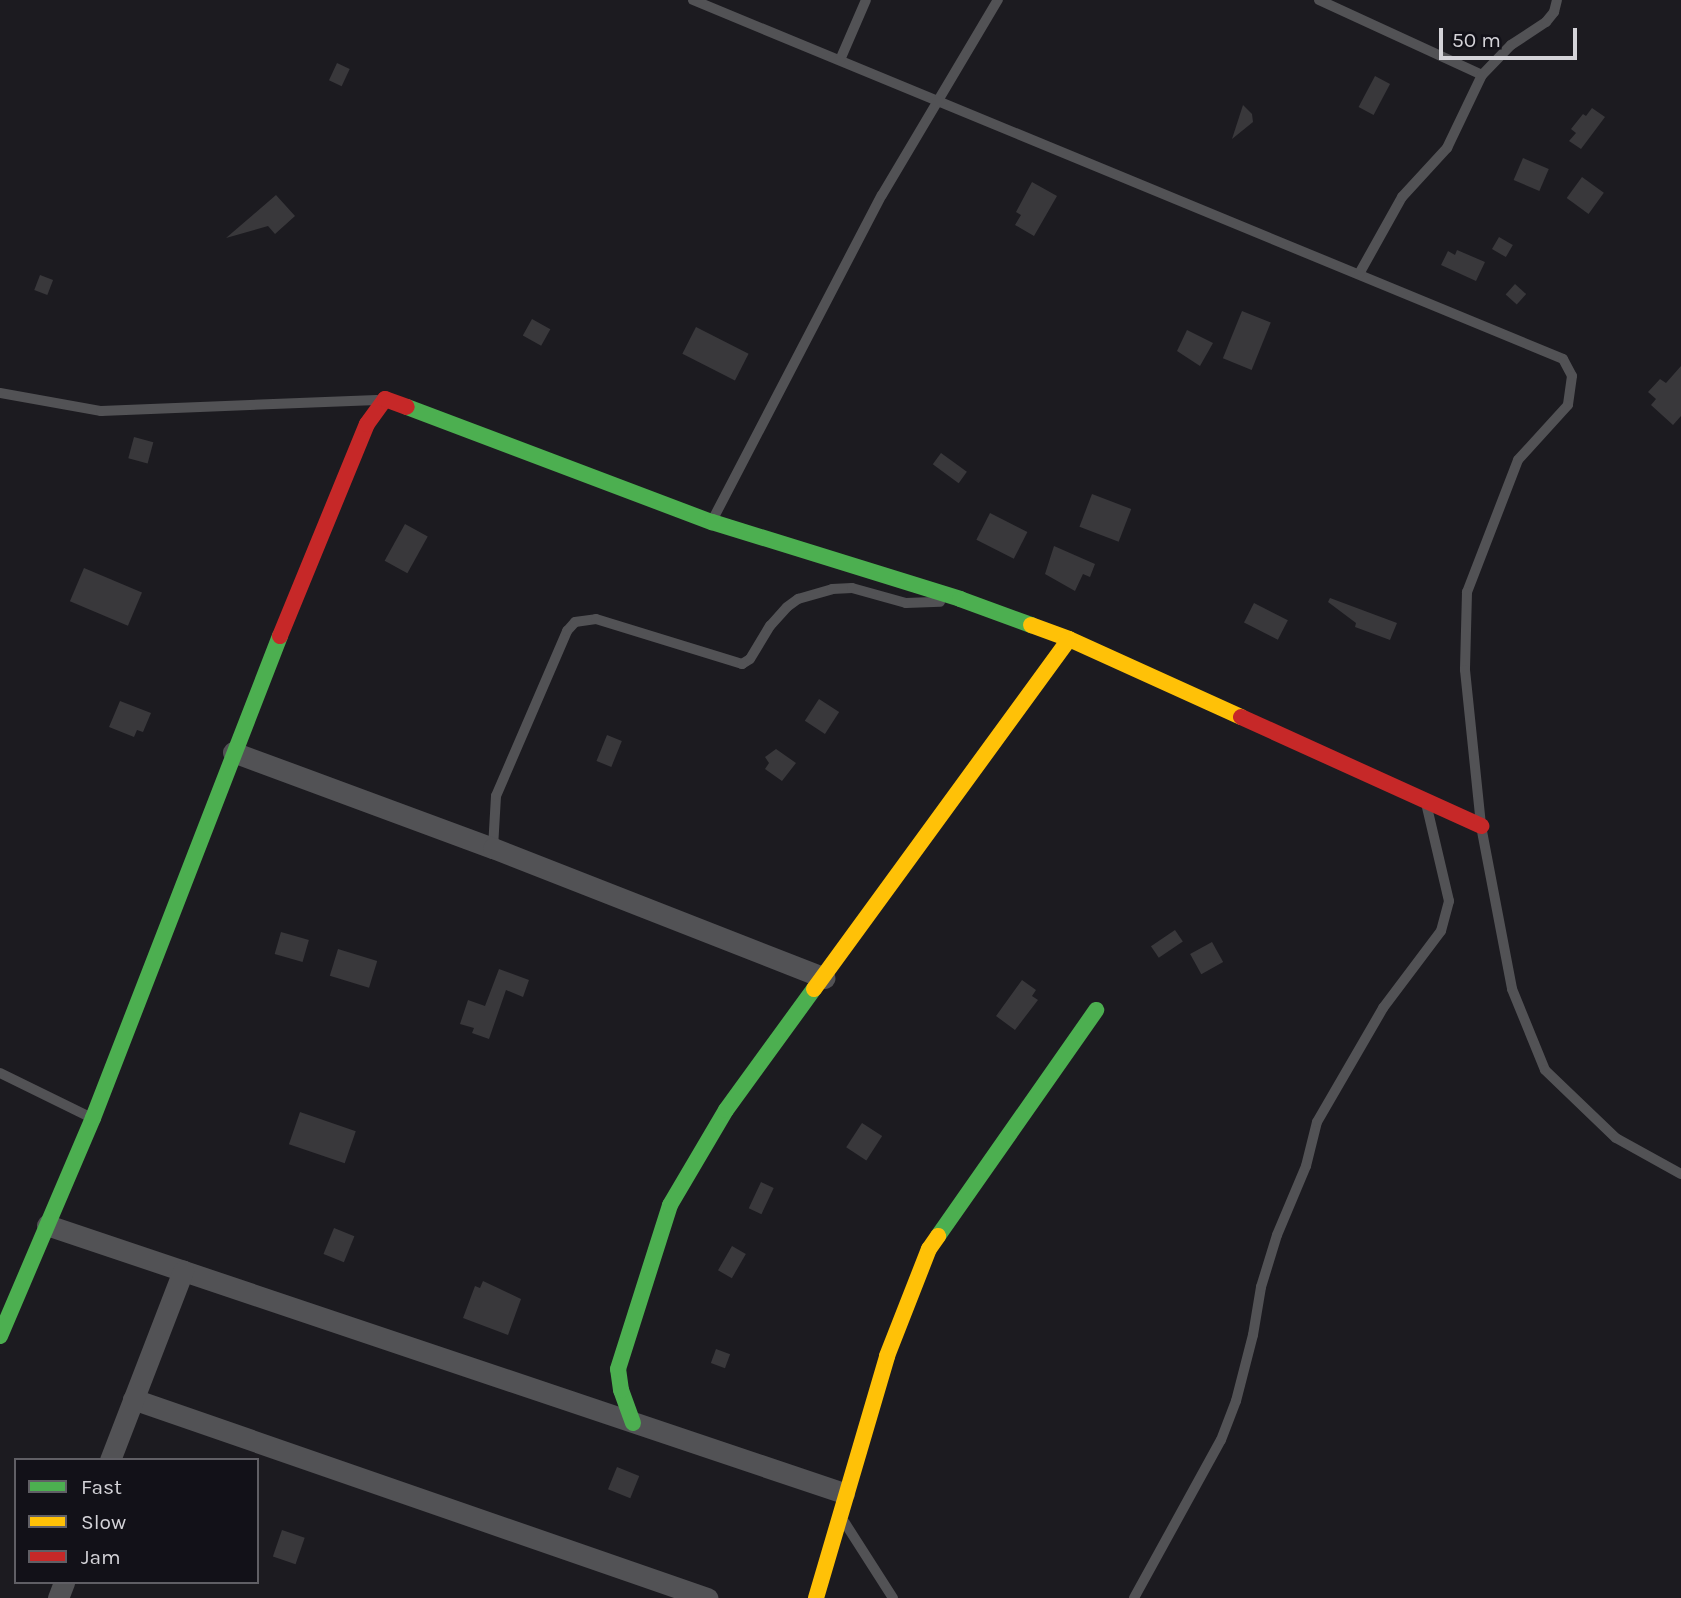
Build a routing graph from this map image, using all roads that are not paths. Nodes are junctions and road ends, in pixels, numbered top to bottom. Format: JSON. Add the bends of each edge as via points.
{"nodes":[{"id":1,"x":693,"y":0,"type":"edge"},
{"id":2,"x":866,"y":0,"type":"edge"},
{"id":3,"x":998,"y":0,"type":"edge"},
{"id":4,"x":1319,"y":0,"type":"edge"},
{"id":5,"x":1557,"y":0,"type":"edge"},
{"id":6,"x":840,"y":60,"type":"junction"},
{"id":7,"x":1482,"y":75,"type":"junction"},
{"id":8,"x":938,"y":100,"type":"junction"},
{"id":9,"x":1359,"y":274,"type":"junction"},
{"id":10,"x":0,"y":393,"type":"edge"},
{"id":11,"x":385,"y":399,"type":"junction"},
{"id":12,"x":712,"y":522,"type":"junction"},
{"id":13,"x":960,"y":599,"type":"junction"},
{"id":14,"x":1069,"y":639,"type":"junction"},
{"id":15,"x":233,"y":752,"type":"junction"},
{"id":16,"x":1426,"y":801,"type":"junction"},
{"id":17,"x":1481,"y":826,"type":"junction"},
{"id":18,"x":493,"y":848,"type":"junction"},
{"id":19,"x":824,"y":978,"type":"junction"},
{"id":20,"x":1096,"y":1010,"type":"dead end"},
{"id":21,"x":0,"y":1073,"type":"edge"},
{"id":22,"x":93,"y":1118,"type":"junction"},
{"id":23,"x":1681,"y":1174,"type":"edge"},
{"id":24,"x":47,"y":1225,"type":"junction"},
{"id":25,"x":183,"y":1271,"type":"junction"},
{"id":26,"x":0,"y":1336,"type":"edge"},
{"id":27,"x":133,"y":1399,"type":"junction"},
{"id":28,"x":633,"y":1423,"type":"junction"},
{"id":29,"x":111,"y":1458,"type":"edge"},
{"id":30,"x":843,"y":1504,"type":"junction"},
{"id":31,"x":707,"y":1598,"type":"edge"},
{"id":32,"x":816,"y":1598,"type":"edge"},
{"id":33,"x":892,"y":1598,"type":"edge"},
{"id":34,"x":1134,"y":1598,"type":"edge"}],
"edges":[{"from":1,"to":6,"type":"lane"},
{"from":2,"to":6,"type":"lane"},
{"from":3,"to":8,"type":"lane"},
{"from":4,"to":7,"type":"lane"},
{"from":5,"to":7,"type":"lane","via":[[1546,22],[1511,45]]},
{"from":6,"to":8,"type":"lane"},
{"from":7,"to":9,"type":"lane","via":[[1447,148],[1402,197]]},
{"from":8,"to":9,"type":"lane"},
{"from":8,"to":12,"type":"lane","via":[[882,195]]},
{"from":9,"to":17,"type":"lane","via":[[1563,359],[1572,376],[1568,405],[1518,460],[1467,592],[1465,670]]},
{"from":10,"to":11,"type":"lane","via":[[101,411]]},
{"from":11,"to":12,"type":"street"},
{"from":11,"to":15,"type":"street","via":[[366,424]]},
{"from":12,"to":13,"type":"street"},
{"from":13,"to":14,"type":"street"},
{"from":13,"to":18,"type":"lane","via":[[924,605],[852,588],[798,599],[770,626],[742,664],[596,619],[575,622],[567,631],[496,796]]},
{"from":14,"to":16,"type":"street"},
{"from":14,"to":19,"type":"street"},
{"from":15,"to":18,"type":"street"},
{"from":15,"to":22,"type":"street"},
{"from":16,"to":17,"type":"street"},
{"from":16,"to":34,"type":"lane","via":[[1448,901],[1441,931],[1383,1008],[1317,1122],[1306,1166],[1265,1274],[1236,1401],[1221,1440]]},
{"from":17,"to":23,"type":"lane","via":[[1512,989],[1545,1070],[1616,1138]]},
{"from":18,"to":19,"type":"street"},
{"from":19,"to":28,"type":"street","via":[[726,1110],[670,1205],[618,1368]]},
{"from":20,"to":30,"type":"street","via":[[929,1249],[887,1356]]},
{"from":21,"to":22,"type":"lane"},
{"from":22,"to":24,"type":"street"},
{"from":24,"to":25,"type":"street"},
{"from":24,"to":26,"type":"street"},
{"from":25,"to":27,"type":"street"},
{"from":25,"to":28,"type":"street"},
{"from":27,"to":29,"type":"street"},
{"from":27,"to":31,"type":"street"},
{"from":28,"to":30,"type":"street"},
{"from":30,"to":32,"type":"street"},
{"from":30,"to":33,"type":"lane","via":[[862,1554]]}]}
